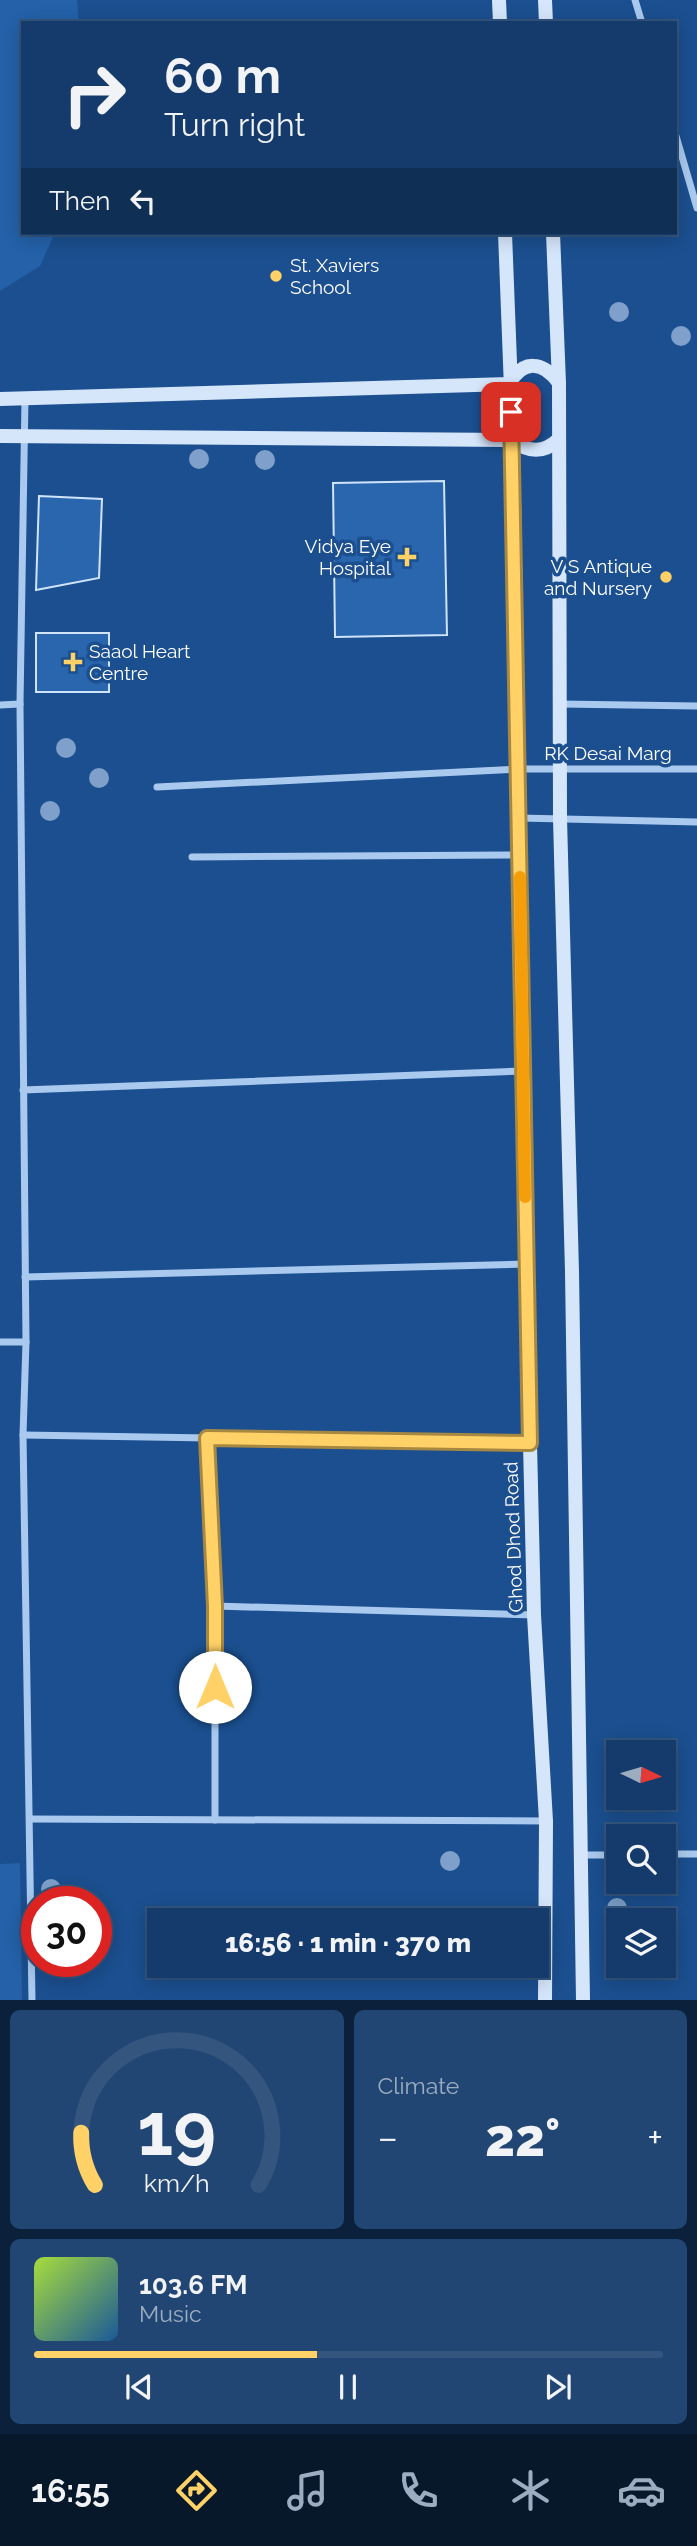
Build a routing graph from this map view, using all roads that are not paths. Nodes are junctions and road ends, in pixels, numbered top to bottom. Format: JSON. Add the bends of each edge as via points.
{"nodes":[{"id":1,"x":499,"y":0,"type":"edge"},
{"id":2,"x":545,"y":0,"type":"edge"},
{"id":3,"x":635,"y":0,"type":"edge"},
{"id":4,"x":500,"y":21,"type":"edge"},
{"id":5,"x":545,"y":21,"type":"edge"},
{"id":6,"x":641,"y":21,"type":"edge"},
{"id":7,"x":677,"y":139,"type":"edge"},
{"id":8,"x":697,"y":208,"type":"edge"},
{"id":9,"x":506,"y":235,"type":"edge"},
{"id":10,"x":553,"y":235,"type":"edge"},
{"id":11,"x":559,"y":383,"type":"junction"},
{"id":12,"x":509,"y":384,"type":"junction"},
{"id":13,"x":0,"y":399,"type":"edge"},
{"id":14,"x":25,"y":399,"type":"junction"},
{"id":15,"x":24,"y":435,"type":"junction"},
{"id":16,"x":0,"y":436,"type":"edge"},
{"id":17,"x":513,"y":440,"type":"junction"},
{"id":18,"x":558,"y":440,"type":"junction"},
{"id":19,"x":20,"y":704,"type":"junction"},
{"id":20,"x":560,"y":704,"type":"junction"},
{"id":21,"x":0,"y":705,"type":"edge"},
{"id":22,"x":697,"y":706,"type":"edge"},
{"id":23,"x":560,"y":768,"type":"junction"},
{"id":24,"x":519,"y":769,"type":"junction"},
{"id":25,"x":697,"y":769,"type":"edge"},
{"id":26,"x":157,"y":787,"type":"dead end"},
{"id":27,"x":519,"y":818,"type":"junction"},
{"id":28,"x":560,"y":818,"type":"junction"},
{"id":29,"x":697,"y":822,"type":"edge"},
{"id":30,"x":520,"y":855,"type":"junction"},
{"id":31,"x":192,"y":857,"type":"dead end"},
{"id":32,"x":523,"y":1070,"type":"junction"},
{"id":33,"x":23,"y":1090,"type":"junction"},
{"id":34,"x":527,"y":1264,"type":"junction"},
{"id":35,"x":25,"y":1278,"type":"junction"},
{"id":36,"x":0,"y":1342,"type":"edge"},
{"id":37,"x":26,"y":1342,"type":"junction"},
{"id":38,"x":23,"y":1435,"type":"junction"},
{"id":39,"x":207,"y":1438,"type":"junction"},
{"id":40,"x":530,"y":1443,"type":"junction"},
{"id":41,"x":215,"y":1606,"type":"junction"},
{"id":42,"x":534,"y":1615,"type":"junction"},
{"id":43,"x":30,"y":1819,"type":"junction"},
{"id":44,"x":215,"y":1820,"type":"junction"},
{"id":45,"x":546,"y":1821,"type":"junction"},
{"id":46,"x":676,"y":1854,"type":"edge"},
{"id":47,"x":697,"y":1854,"type":"edge"},
{"id":48,"x":581,"y":1855,"type":"junction"},
{"id":49,"x":606,"y":1855,"type":"edge"},
{"id":50,"x":32,"y":2000,"type":"edge"},
{"id":51,"x":545,"y":2000,"type":"edge"},
{"id":52,"x":583,"y":2000,"type":"edge"}],
"edges":[{"from":1,"to":4,"type":"main road"},
{"from":2,"to":5,"type":"main road"},
{"from":3,"to":6,"type":"street"},
{"from":7,"to":8,"type":"street"},
{"from":9,"to":12,"type":"main road","name":"Ghod Dhod Road"},
{"from":10,"to":11,"type":"main road"},
{"from":11,"to":12,"type":"main road","via":[[546,369],[531,366],[515,374]]},
{"from":11,"to":18,"type":"main road"},
{"from":12,"to":14,"type":"main road"},
{"from":12,"to":17,"type":"main road","name":"Ghod Dhod Road"},
{"from":13,"to":14,"type":"main road"},
{"from":14,"to":15,"type":"street"},
{"from":15,"to":16,"type":"main road"},
{"from":15,"to":17,"type":"main road"},
{"from":15,"to":19,"type":"street"},
{"from":17,"to":18,"type":"main road","via":[[535,451]]},
{"from":17,"to":24,"type":"main road","name":"Ghod Dhod Road"},
{"from":18,"to":20,"type":"main road"},
{"from":19,"to":21,"type":"street"},
{"from":19,"to":33,"type":"street"},
{"from":20,"to":22,"type":"street"},
{"from":20,"to":23,"type":"main road"},
{"from":23,"to":24,"type":"street","name":"RK Desai Marg"},
{"from":23,"to":25,"type":"street","name":"RK Desai Marg"},
{"from":23,"to":28,"type":"main road"},
{"from":24,"to":26,"type":"street","name":"RK Desai Marg"},
{"from":24,"to":27,"type":"main road","name":"Ghod Dhod Road"},
{"from":27,"to":28,"type":"street"},
{"from":27,"to":30,"type":"main road","name":"Ghod Dhod Road"},
{"from":28,"to":29,"type":"street"},
{"from":28,"to":48,"type":"main road"},
{"from":30,"to":31,"type":"street"},
{"from":30,"to":32,"type":"main road","name":"Ghod Dhod Road"},
{"from":32,"to":33,"type":"street"},
{"from":32,"to":34,"type":"main road","name":"Ghod Dhod Road"},
{"from":33,"to":35,"type":"street"},
{"from":34,"to":35,"type":"street"},
{"from":34,"to":40,"type":"main road","name":"Ghod Dhod Road"},
{"from":35,"to":37,"type":"street"},
{"from":36,"to":37,"type":"street"},
{"from":37,"to":38,"type":"street"},
{"from":38,"to":39,"type":"street"},
{"from":38,"to":43,"type":"street"},
{"from":39,"to":40,"type":"street"},
{"from":39,"to":41,"type":"street"},
{"from":40,"to":42,"type":"main road","name":"Ghod Dhod Road"},
{"from":41,"to":42,"type":"street"},
{"from":41,"to":44,"type":"street"},
{"from":42,"to":45,"type":"main road","name":"Ghod Dhod Road"},
{"from":43,"to":44,"type":"street"},
{"from":43,"to":50,"type":"street"},
{"from":44,"to":45,"type":"street"},
{"from":45,"to":51,"type":"main road","name":"Ghod Dhod Road"},
{"from":46,"to":47,"type":"street"},
{"from":48,"to":49,"type":"street"},
{"from":48,"to":52,"type":"main road"}]}
